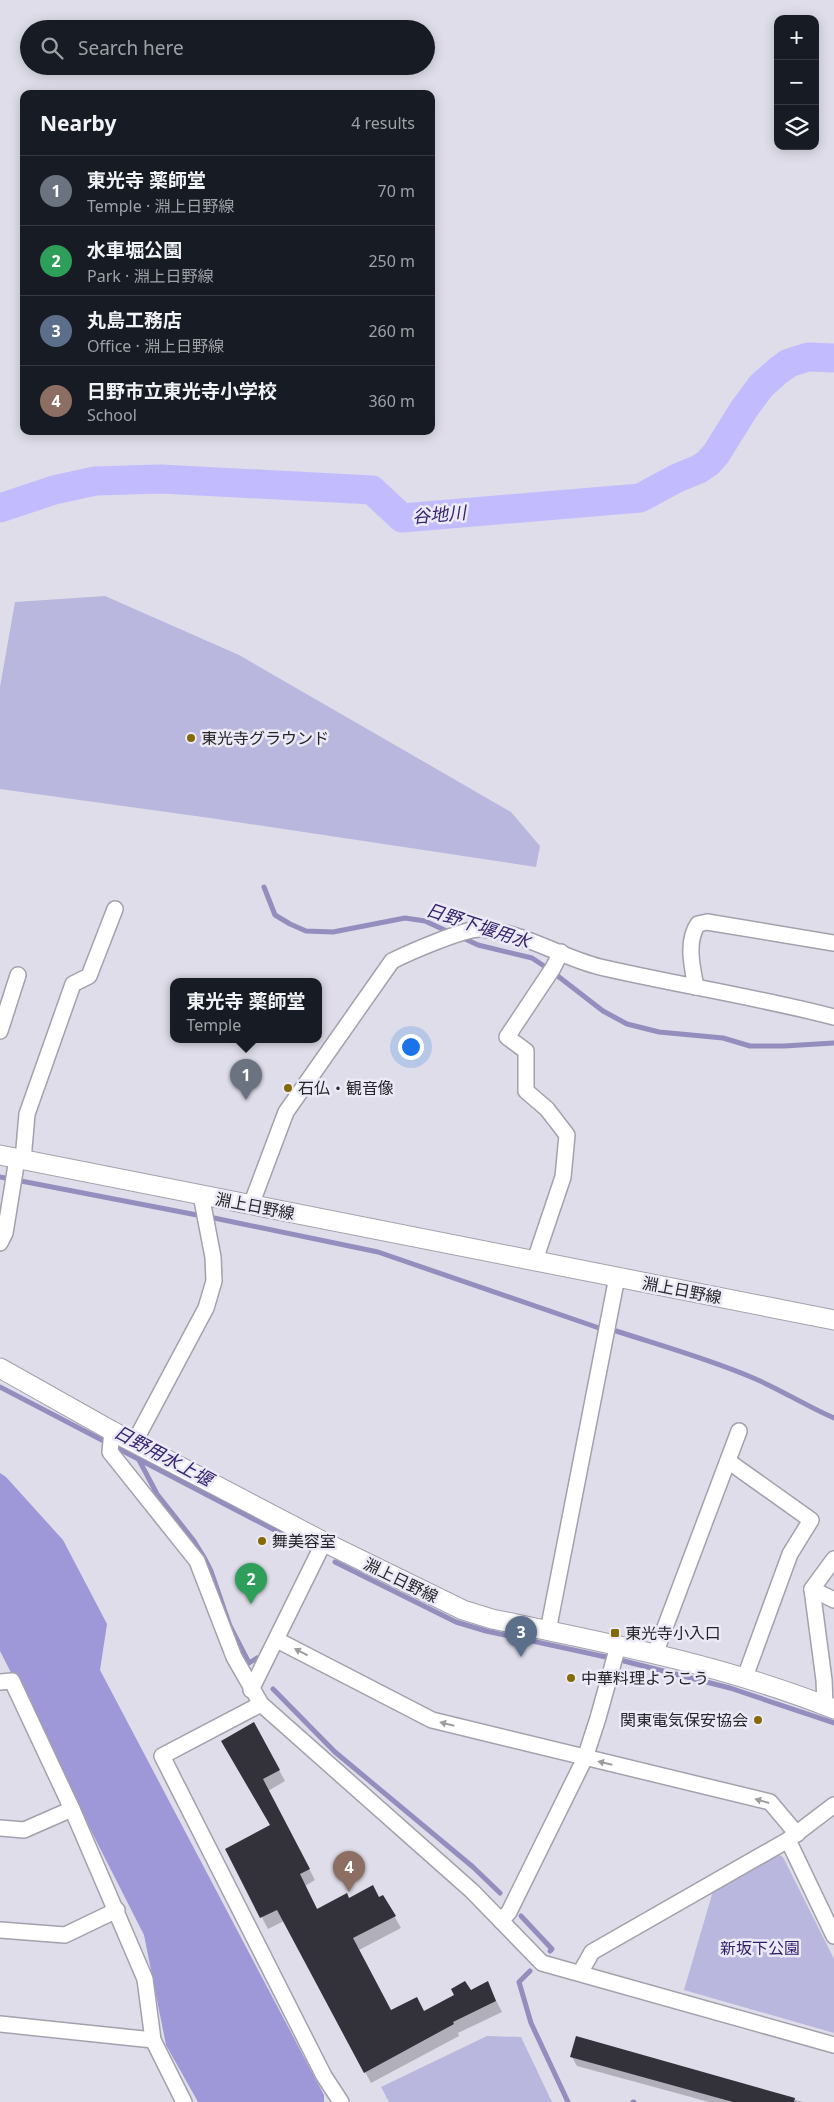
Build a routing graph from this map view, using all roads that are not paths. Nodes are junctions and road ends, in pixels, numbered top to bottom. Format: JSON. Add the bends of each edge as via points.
{"nodes":[{"id":1,"x":115,"y":910,"type":"dead end"},
{"id":2,"x":834,"y":943,"type":"edge"},
{"id":3,"x":558,"y":958,"type":"junction"},
{"id":4,"x":18,"y":975,"type":"dead end"},
{"id":5,"x":696,"y":987,"type":"junction"},
{"id":6,"x":834,"y":1017,"type":"edge"},
{"id":7,"x":0,"y":1031,"type":"edge"},
{"id":8,"x":13,"y":1158,"type":"edge"},
{"id":9,"x":201,"y":1196,"type":"junction"},
{"id":10,"x":251,"y":1205,"type":"junction"},
{"id":11,"x":0,"y":1242,"type":"edge"},
{"id":12,"x":534,"y":1260,"type":"junction"},
{"id":13,"x":617,"y":1277,"type":"junction"},
{"id":14,"x":834,"y":1320,"type":"edge"},
{"id":15,"x":0,"y":1368,"type":"edge"},
{"id":16,"x":112,"y":1431,"type":"junction"},
{"id":17,"x":739,"y":1431,"type":"dead end"},
{"id":18,"x":134,"y":1443,"type":"junction"},
{"id":19,"x":728,"y":1461,"type":"junction"},
{"id":20,"x":324,"y":1542,"type":"junction"},
{"id":21,"x":834,"y":1559,"type":"edge"},
{"id":22,"x":812,"y":1589,"type":"junction"},
{"id":23,"x":834,"y":1600,"type":"edge"},
{"id":24,"x":548,"y":1631,"type":"junction"},
{"id":25,"x":276,"y":1640,"type":"junction"},
{"id":26,"x":618,"y":1646,"type":"junction"},
{"id":27,"x":655,"y":1654,"type":"junction"},
{"id":28,"x":745,"y":1677,"type":"junction"},
{"id":29,"x":0,"y":1682,"type":"edge"},
{"id":30,"x":252,"y":1690,"type":"junction"},
{"id":31,"x":261,"y":1704,"type":"junction"},
{"id":32,"x":830,"y":1707,"type":"edge"},
{"id":33,"x":585,"y":1758,"type":"junction"},
{"id":34,"x":834,"y":1805,"type":"edge"},
{"id":35,"x":72,"y":1809,"type":"junction"},
{"id":36,"x":0,"y":1828,"type":"edge"},
{"id":37,"x":792,"y":1837,"type":"junction"},
{"id":38,"x":117,"y":1910,"type":"junction"},
{"id":39,"x":500,"y":1921,"type":"junction"},
{"id":40,"x":0,"y":1930,"type":"edge"},
{"id":41,"x":834,"y":1936,"type":"edge"},
{"id":42,"x":580,"y":1973,"type":"junction"},
{"id":43,"x":0,"y":2024,"type":"edge"},
{"id":44,"x":153,"y":2040,"type":"junction"},
{"id":45,"x":834,"y":2045,"type":"edge"},
{"id":46,"x":184,"y":2102,"type":"edge"},
{"id":47,"x":341,"y":2102,"type":"edge"}],
"edges":[{"from":1,"to":8,"type":"street","via":[[89,976],[73,984]]},
{"from":2,"to":5,"type":"street","via":[[707,922],[698,924],[691,938]]},
{"from":3,"to":5,"type":"street"},
{"from":3,"to":10,"type":"street","via":[[521,937],[479,928],[392,961],[286,1112]]},
{"from":3,"to":12,"type":"street","via":[[507,1037],[526,1051],[526,1091],[547,1109],[567,1135],[563,1178]]},
{"from":4,"to":7,"type":"street"},
{"from":5,"to":6,"type":"street"},
{"from":8,"to":9,"type":"main road","name":"淵上日野線"},
{"from":8,"to":11,"type":"street","via":[[5,1233]]},
{"from":9,"to":10,"type":"main road","name":"淵上日野線"},
{"from":9,"to":18,"type":"street","via":[[214,1281],[206,1308]]},
{"from":10,"to":12,"type":"main road","name":"淵上日野線"},
{"from":12,"to":13,"type":"main road","name":"淵上日野線"},
{"from":13,"to":14,"type":"main road","name":"淵上日野線"},
{"from":13,"to":24,"type":"street"},
{"from":15,"to":16,"type":"main road","name":"淵上日野線"},
{"from":16,"to":18,"type":"main road","name":"淵上日野線"},
{"from":16,"to":30,"type":"street","via":[[110,1452],[197,1561],[231,1649]]},
{"from":17,"to":19,"type":"street"},
{"from":18,"to":20,"type":"main road","name":"淵上日野線"},
{"from":19,"to":27,"type":"street"},
{"from":19,"to":28,"type":"street","via":[[811,1520],[790,1554]]},
{"from":20,"to":24,"type":"main road","name":"淵上日野線","via":[[463,1610],[492,1620]]},
{"from":20,"to":25,"type":"street"},
{"from":21,"to":22,"type":"street"},
{"from":22,"to":23,"type":"street"},
{"from":22,"to":32,"type":"street"},
{"from":24,"to":26,"type":"main road","name":"淵上日野線"},
{"from":25,"to":30,"type":"street"},
{"from":33,"to":25,"type":"street","one_way":true,"via":[[432,1720]]},
{"from":26,"to":27,"type":"main road","name":"淵上日野線"},
{"from":26,"to":33,"type":"street"},
{"from":27,"to":28,"type":"main road","name":"淵上日野線"},
{"from":28,"to":32,"type":"main road","name":"淵上日野線"},
{"from":29,"to":35,"type":"street","via":[[12,1681]]},
{"from":30,"to":31,"type":"street"},
{"from":31,"to":39,"type":"street","via":[[472,1891]]},
{"from":31,"to":47,"type":"street","via":[[162,1756],[324,2076]]},
{"from":37,"to":33,"type":"street","one_way":true,"via":[[770,1802]]},
{"from":33,"to":39,"type":"street","via":[[509,1912]]},
{"from":34,"to":37,"type":"street"},
{"from":35,"to":36,"type":"street","via":[[24,1830]]},
{"from":35,"to":38,"type":"street"},
{"from":37,"to":41,"type":"street"},
{"from":37,"to":42,"type":"street","via":[[592,1952]]},
{"from":38,"to":40,"type":"street","via":[[65,1935]]},
{"from":38,"to":44,"type":"street","via":[[146,1979]]},
{"from":39,"to":42,"type":"street","via":[[542,1962]]},
{"from":42,"to":45,"type":"street"},
{"from":43,"to":44,"type":"street"},
{"from":44,"to":46,"type":"street"}]}
